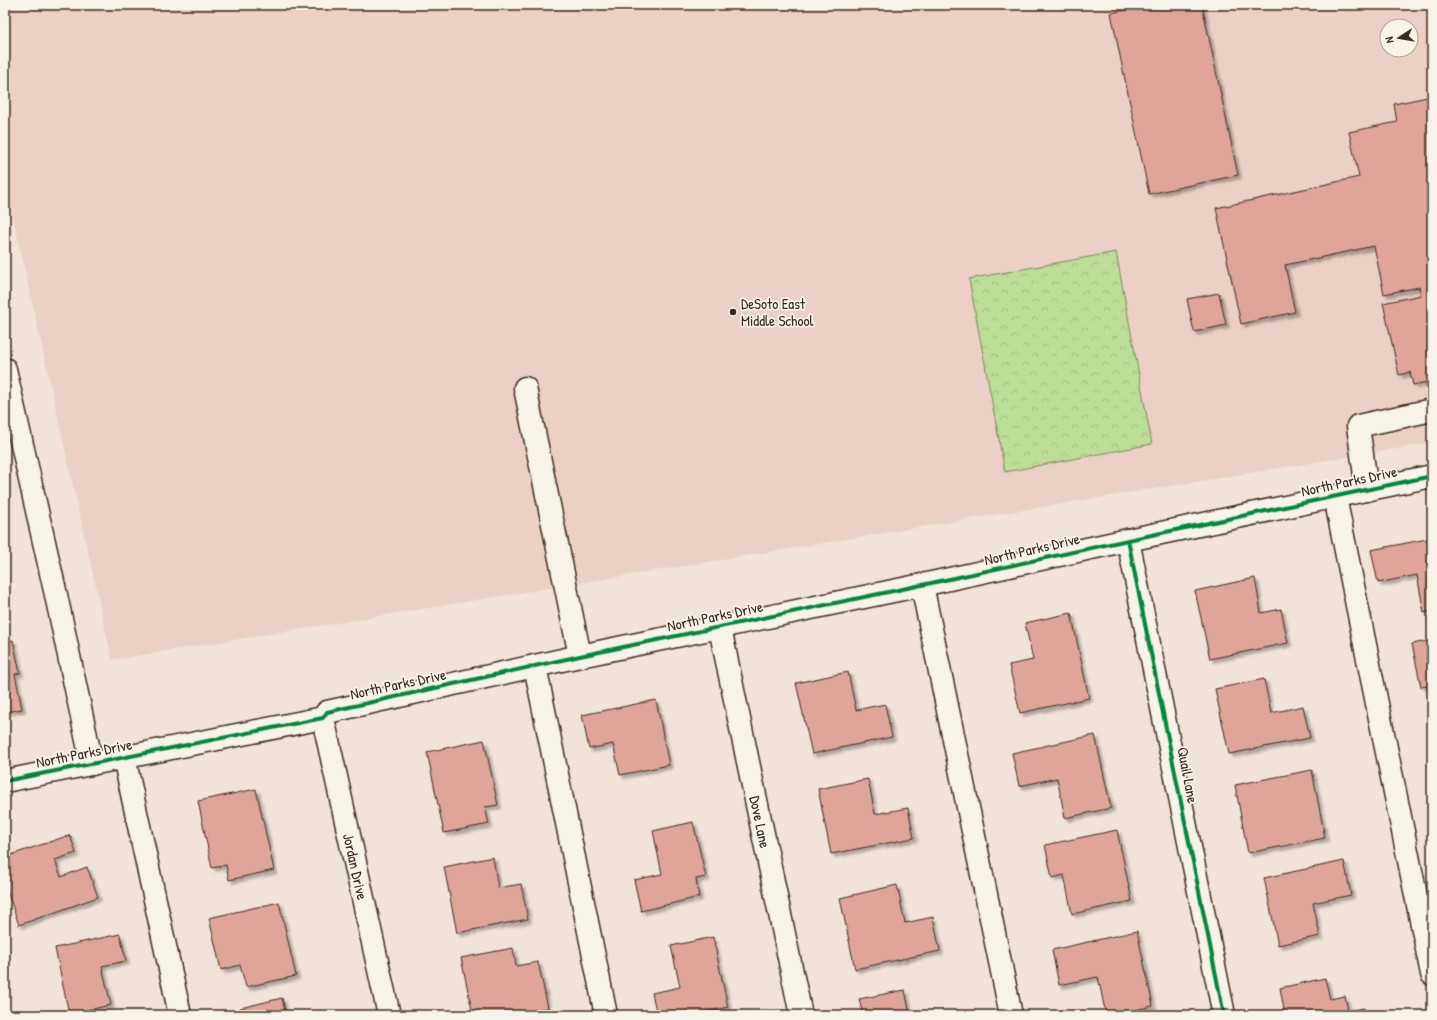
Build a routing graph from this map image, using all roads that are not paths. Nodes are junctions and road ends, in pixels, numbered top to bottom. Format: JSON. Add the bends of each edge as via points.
{"nodes":[{"id":1,"x":5,"y":369,"type":"edge"},
{"id":2,"x":525,"y":388,"type":"dead end"},
{"id":3,"x":1432,"y":410,"type":"edge"},
{"id":4,"x":1432,"y":476,"type":"edge"},
{"id":5,"x":1368,"y":490,"type":"junction"},
{"id":6,"x":1335,"y":497,"type":"junction"},
{"id":7,"x":1128,"y":540,"type":"junction"},
{"id":8,"x":922,"y":585,"type":"junction"},
{"id":9,"x":720,"y":628,"type":"junction"},
{"id":10,"x":580,"y":656,"type":"junction"},
{"id":11,"x":535,"y":666,"type":"junction"},
{"id":12,"x":323,"y":718,"type":"junction"},
{"id":13,"x":124,"y":757,"type":"junction"},
{"id":14,"x":92,"y":764,"type":"junction"},
{"id":15,"x":5,"y":781,"type":"edge"},
{"id":16,"x":1432,"y":974,"type":"edge"},
{"id":17,"x":180,"y":1015,"type":"edge"},
{"id":18,"x":389,"y":1015,"type":"edge"},
{"id":19,"x":606,"y":1015,"type":"edge"},
{"id":20,"x":801,"y":1015,"type":"edge"},
{"id":21,"x":1011,"y":1015,"type":"edge"},
{"id":22,"x":1224,"y":1015,"type":"edge"}],
"edges":[{"from":1,"to":14,"type":"street"},
{"from":2,"to":10,"type":"street"},
{"from":3,"to":5,"type":"street","via":[[1358,426]]},
{"from":4,"to":5,"type":"street","name":"North Parks Drive"},
{"from":5,"to":6,"type":"street","name":"North Parks Drive"},
{"from":6,"to":7,"type":"street","name":"North Parks Drive"},
{"from":6,"to":16,"type":"street"},
{"from":7,"to":8,"type":"street","name":"North Parks Drive"},
{"from":7,"to":22,"type":"street","name":"Quail Lane"},
{"from":8,"to":9,"type":"street","name":"North Parks Drive"},
{"from":8,"to":21,"type":"street"},
{"from":9,"to":10,"type":"street","name":"North Parks Drive"},
{"from":9,"to":20,"type":"street","name":"Dove Lane"},
{"from":10,"to":11,"type":"street","name":"North Parks Drive"},
{"from":11,"to":12,"type":"street","name":"North Parks Drive","via":[[327,712]]},
{"from":11,"to":19,"type":"street"},
{"from":12,"to":13,"type":"street","name":"North Parks Drive"},
{"from":12,"to":18,"type":"street","name":"Jordan Drive"},
{"from":13,"to":14,"type":"street","name":"North Parks Drive"},
{"from":13,"to":17,"type":"street"},
{"from":14,"to":15,"type":"street","name":"North Parks Drive"}]}
